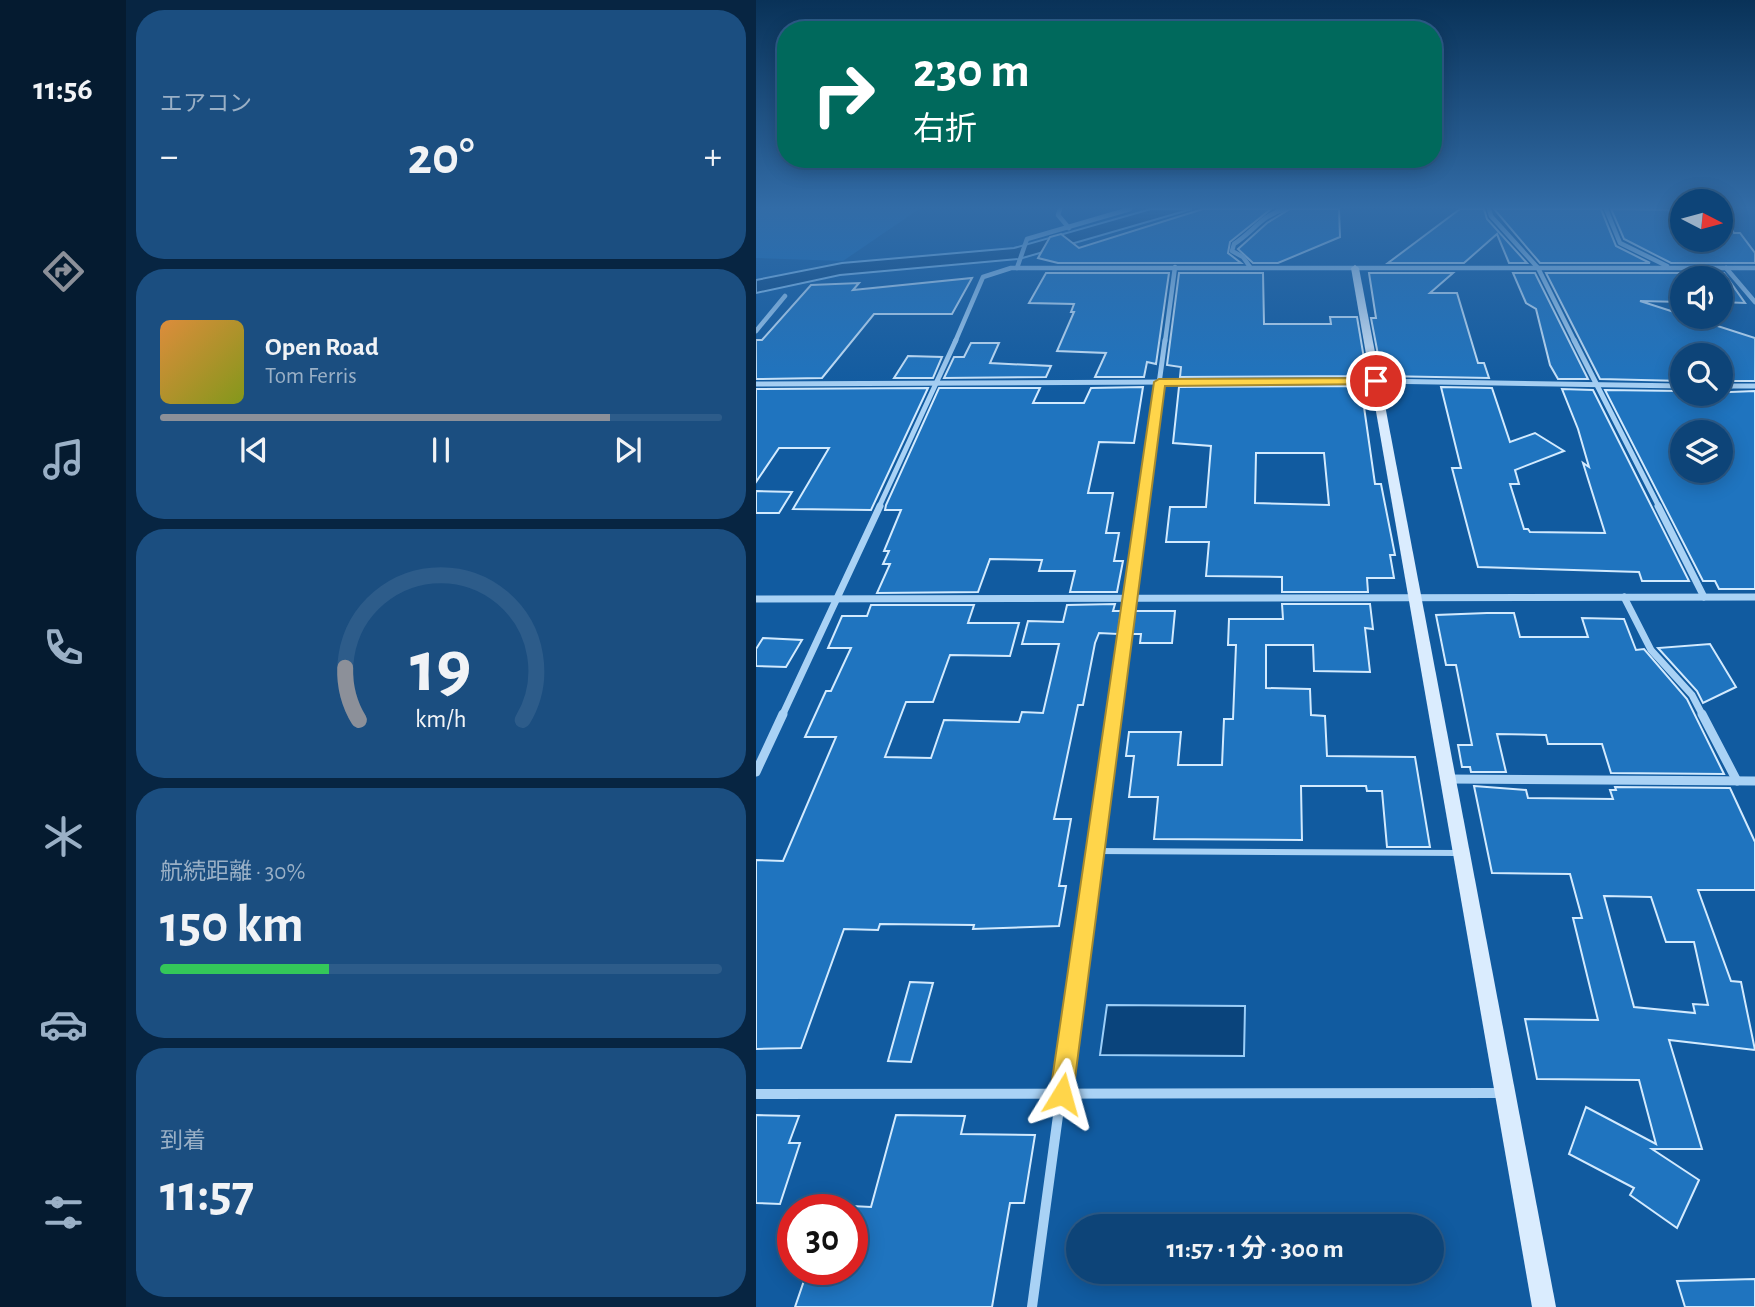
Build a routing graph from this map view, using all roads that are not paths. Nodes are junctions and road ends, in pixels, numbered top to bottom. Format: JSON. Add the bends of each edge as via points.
{"nodes":[{"id":1,"x":1009,"y":270,"type":"edge"},
{"id":2,"x":1175,"y":270,"type":"edge"},
{"id":3,"x":1356,"y":270,"type":"edge"},
{"id":4,"x":1539,"y":270,"type":"edge"},
{"id":5,"x":1733,"y":276,"type":"edge"},
{"id":6,"x":785,"y":296,"type":"dead end"},
{"id":7,"x":1755,"y":302,"type":"edge"},
{"id":8,"x":756,"y":331,"type":"edge"},
{"id":9,"x":1376,"y":381,"type":"junction"},
{"id":10,"x":1159,"y":382,"type":"junction"},
{"id":11,"x":937,"y":383,"type":"junction"},
{"id":12,"x":756,"y":384,"type":"edge"},
{"id":13,"x":1598,"y":386,"type":"junction"},
{"id":14,"x":1670,"y":386,"type":"edge"},
{"id":15,"x":1733,"y":386,"type":"edge"},
{"id":16,"x":1755,"y":386,"type":"edge"},
{"id":17,"x":1623,"y":597,"type":"junction"},
{"id":18,"x":1704,"y":597,"type":"junction"},
{"id":19,"x":1755,"y":597,"type":"edge"},
{"id":20,"x":1130,"y":598,"type":"junction"},
{"id":21,"x":1415,"y":598,"type":"junction"},
{"id":22,"x":756,"y":599,"type":"edge"},
{"id":23,"x":836,"y":599,"type":"junction"},
{"id":24,"x":756,"y":772,"type":"edge"},
{"id":25,"x":1448,"y":779,"type":"junction"},
{"id":26,"x":1737,"y":781,"type":"junction"},
{"id":27,"x":1755,"y":781,"type":"edge"},
{"id":28,"x":1095,"y":851,"type":"junction"},
{"id":29,"x":1462,"y":853,"type":"junction"},
{"id":30,"x":1505,"y":1093,"type":"junction"},
{"id":31,"x":756,"y":1094,"type":"edge"},
{"id":32,"x":1062,"y":1094,"type":"junction"},
{"id":33,"x":1032,"y":1307,"type":"edge"},
{"id":34,"x":1545,"y":1307,"type":"edge"}],
"edges":[{"from":1,"to":11,"type":"street","via":[[983,277]]},
{"from":2,"to":10,"type":"street"},
{"from":3,"to":9,"type":"street"},
{"from":4,"to":13,"type":"street"},
{"from":5,"to":7,"type":"street"},
{"from":6,"to":8,"type":"street"},
{"from":9,"to":10,"type":"street"},
{"from":9,"to":13,"type":"street"},
{"from":9,"to":21,"type":"street"},
{"from":10,"to":11,"type":"street"},
{"from":10,"to":20,"type":"street"},
{"from":11,"to":12,"type":"street"},
{"from":11,"to":23,"type":"street"},
{"from":13,"to":14,"type":"street"},
{"from":13,"to":18,"type":"street"},
{"from":15,"to":16,"type":"street"},
{"from":17,"to":18,"type":"street"},
{"from":17,"to":21,"type":"street"},
{"from":17,"to":26,"type":"street","via":[[1651,650],[1692,695]]},
{"from":18,"to":19,"type":"street"},
{"from":20,"to":21,"type":"street"},
{"from":20,"to":23,"type":"street"},
{"from":20,"to":28,"type":"street"},
{"from":21,"to":25,"type":"street"},
{"from":22,"to":23,"type":"street"},
{"from":23,"to":24,"type":"street"},
{"from":25,"to":26,"type":"street"},
{"from":25,"to":29,"type":"street"},
{"from":26,"to":27,"type":"street"},
{"from":28,"to":29,"type":"lane"},
{"from":28,"to":32,"type":"street"},
{"from":29,"to":30,"type":"street"},
{"from":30,"to":32,"type":"street"},
{"from":30,"to":34,"type":"street"},
{"from":31,"to":32,"type":"street"},
{"from":32,"to":33,"type":"street"}]}
